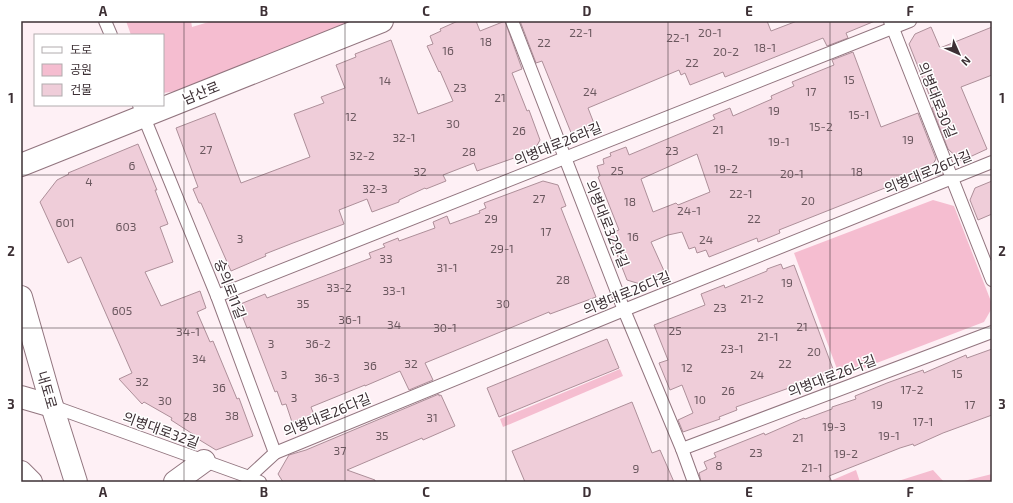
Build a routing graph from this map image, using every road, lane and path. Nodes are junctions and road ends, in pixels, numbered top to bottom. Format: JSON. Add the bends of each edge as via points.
{"nodes":[{"id":1,"x":105,"y":21,"type":"edge"},
{"id":2,"x":382,"y":21,"type":"edge"},
{"id":3,"x":512,"y":21,"type":"edge"},
{"id":4,"x":910,"y":21,"type":"edge"},
{"id":5,"x":891,"y":24,"type":"edge"},
{"id":6,"x":111,"y":34,"type":"edge"},
{"id":7,"x":164,"y":102,"type":"edge"},
{"id":8,"x":152,"y":106,"type":"edge"},
{"id":9,"x":141,"y":110,"type":"edge"},
{"id":10,"x":564,"y":158,"type":"junction"},
{"id":11,"x":992,"y":162,"type":"edge"},
{"id":12,"x":21,"y":165,"type":"edge"},
{"id":13,"x":952,"y":178,"type":"junction"},
{"id":14,"x":992,"y":280,"type":"edge"},
{"id":15,"x":217,"y":296,"type":"junction"},
{"id":16,"x":21,"y":297,"type":"edge"},
{"id":17,"x":624,"y":310,"type":"junction"},
{"id":18,"x":992,"y":332,"type":"edge"},
{"id":19,"x":21,"y":397,"type":"edge"},
{"id":20,"x":52,"y":406,"type":"junction"},
{"id":21,"x":682,"y":449,"type":"junction"},
{"id":22,"x":275,"y":453,"type":"junction"},
{"id":23,"x":204,"y":461,"type":"junction"},
{"id":24,"x":21,"y":472,"type":"edge"},
{"id":25,"x":254,"y":479,"type":"edge"},
{"id":26,"x":31,"y":482,"type":"edge"},
{"id":27,"x":76,"y":482,"type":"edge"},
{"id":28,"x":175,"y":482,"type":"edge"},
{"id":29,"x":694,"y":482,"type":"edge"}],
"edges":[{"from":1,"to":6,"type":"lane"},
{"from":2,"to":7,"type":"street","name":"남산로"},
{"from":3,"to":10,"type":"lane","name":"의병대로32안길"},
{"from":4,"to":5,"type":"lane","name":"의병대로26라길"},
{"from":5,"to":10,"type":"lane","name":"의병대로26라길"},
{"from":5,"to":13,"type":"lane","name":"의병대로30길"},
{"from":8,"to":9,"type":"street","name":"남산로"},
{"from":9,"to":12,"type":"street","name":"남산로"},
{"from":9,"to":15,"type":"lane","name":"숭의로11길"},
{"from":10,"to":15,"type":"lane","name":"의병대로26라길"},
{"from":10,"to":17,"type":"lane","name":"의병대로32안길"},
{"from":11,"to":13,"type":"lane","name":"의병대로26다길"},
{"from":13,"to":14,"type":"lane","name":"의병대로30길"},
{"from":13,"to":17,"type":"lane","name":"의병대로26다길"},
{"from":15,"to":22,"type":"lane","name":"숭의로11길"},
{"from":16,"to":20,"type":"street","name":"내토로"},
{"from":17,"to":21,"type":"lane","name":"의병대로32안길"},
{"from":17,"to":22,"type":"lane","name":"의병대로26다길"},
{"from":18,"to":21,"type":"lane","name":"의병대로26나길"},
{"from":19,"to":20,"type":"street"},
{"from":20,"to":23,"type":"lane","name":"의병대로32길"},
{"from":20,"to":27,"type":"street","name":"내토로"},
{"from":21,"to":29,"type":"lane","name":"의병대로32안길"},
{"from":22,"to":25,"type":"lane"},
{"from":23,"to":25,"type":"lane","name":"의병대로32길"},
{"from":23,"to":28,"type":"street"},
{"from":24,"to":26,"type":"street"}]}
